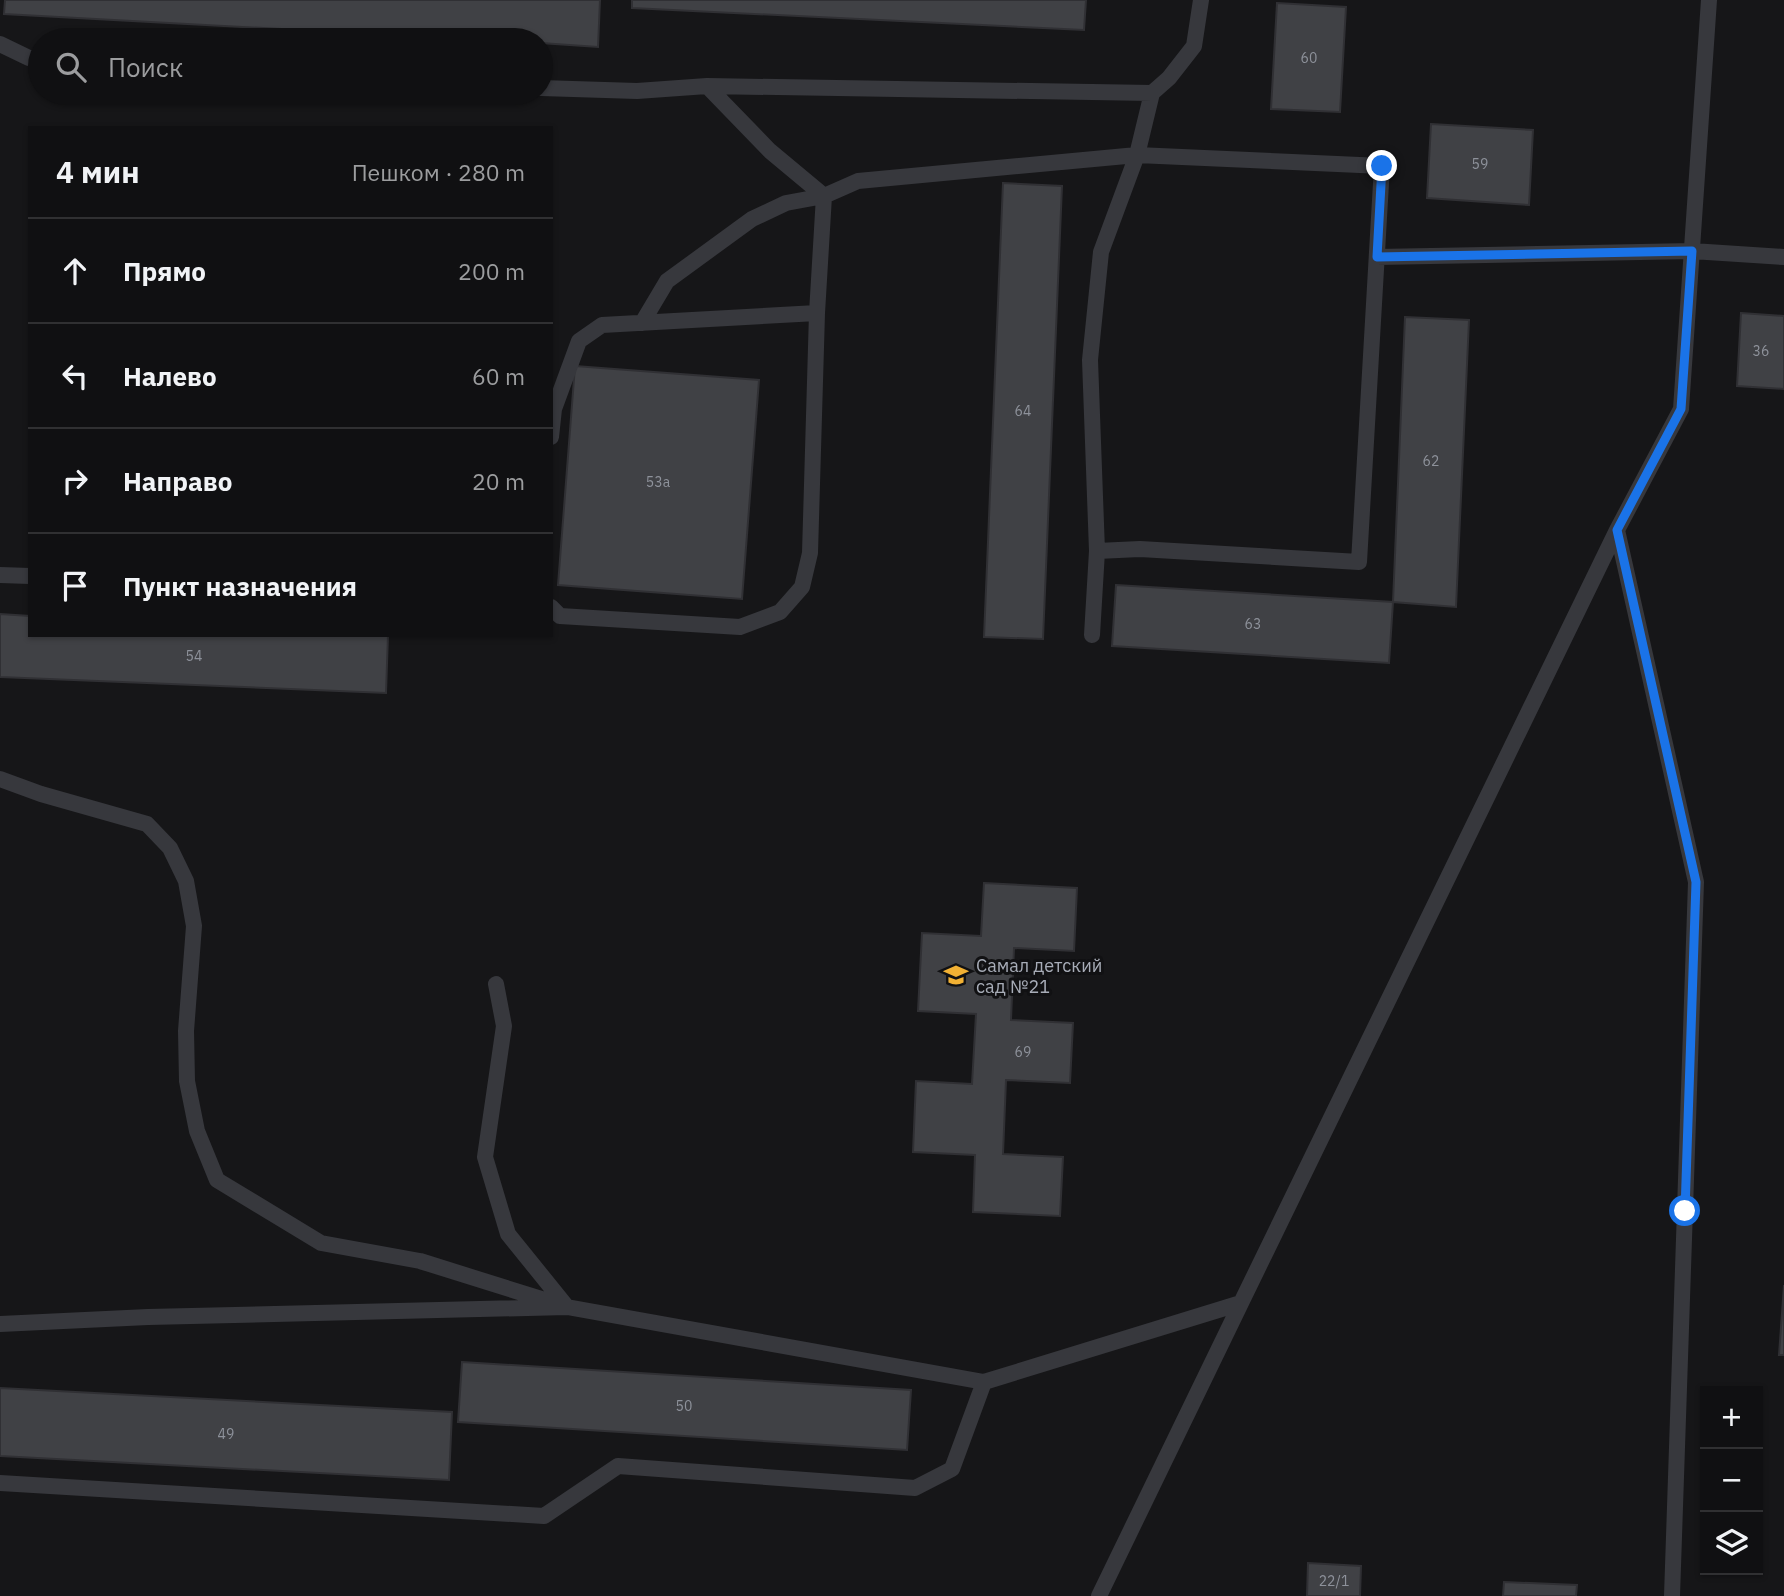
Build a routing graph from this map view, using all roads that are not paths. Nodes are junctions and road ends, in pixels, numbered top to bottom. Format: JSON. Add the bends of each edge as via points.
{"nodes":[{"id":1,"x":1201,"y":0,"type":"edge"},
{"id":2,"x":1709,"y":0,"type":"edge"},
{"id":3,"x":0,"y":44,"type":"edge"},
{"id":4,"x":28,"y":58,"type":"edge"},
{"id":5,"x":707,"y":86,"type":"junction"},
{"id":6,"x":553,"y":88,"type":"edge"},
{"id":7,"x":1152,"y":93,"type":"junction"},
{"id":8,"x":1137,"y":155,"type":"junction"},
{"id":9,"x":824,"y":196,"type":"junction"},
{"id":10,"x":1692,"y":251,"type":"junction"},
{"id":11,"x":1377,"y":257,"type":"junction"},
{"id":12,"x":1784,"y":257,"type":"edge"},
{"id":13,"x":817,"y":313,"type":"junction"},
{"id":14,"x":642,"y":323,"type":"junction"},
{"id":15,"x":553,"y":418,"type":"edge"},
{"id":16,"x":1617,"y":530,"type":"junction"},
{"id":17,"x":1097,"y":551,"type":"junction"},
{"id":18,"x":0,"y":575,"type":"edge"},
{"id":19,"x":28,"y":576,"type":"edge"},
{"id":20,"x":553,"y":609,"type":"edge"},
{"id":21,"x":1092,"y":635,"type":"dead end"},
{"id":22,"x":0,"y":779,"type":"edge"},
{"id":23,"x":496,"y":984,"type":"dead end"},
{"id":24,"x":1241,"y":1303,"type":"junction"},
{"id":25,"x":566,"y":1307,"type":"junction"},
{"id":26,"x":0,"y":1324,"type":"edge"},
{"id":27,"x":984,"y":1382,"type":"junction"},
{"id":28,"x":0,"y":1483,"type":"edge"},
{"id":29,"x":1099,"y":1596,"type":"edge"},
{"id":30,"x":1672,"y":1596,"type":"edge"}],
"edges":[{"from":1,"to":7,"type":"lane","via":[[1194,46]]},
{"from":2,"to":10,"type":"lane"},
{"from":3,"to":4,"type":"lane"},
{"from":5,"to":6,"type":"lane","via":[[637,91]]},
{"from":5,"to":7,"type":"lane"},
{"from":5,"to":9,"type":"lane","via":[[770,151]]},
{"from":7,"to":8,"type":"lane"},
{"from":8,"to":9,"type":"lane","via":[[858,181]]},
{"from":8,"to":11,"type":"lane","via":[[1382,166]]},
{"from":8,"to":17,"type":"lane","via":[[1101,252],[1090,360]]},
{"from":9,"to":13,"type":"lane"},
{"from":9,"to":14,"type":"lane","via":[[786,203],[752,219],[667,281]]},
{"from":10,"to":11,"type":"lane"},
{"from":10,"to":12,"type":"lane"},
{"from":10,"to":16,"type":"lane","via":[[1681,409]]},
{"from":11,"to":17,"type":"lane","via":[[1359,562],[1140,549]]},
{"from":13,"to":14,"type":"lane"},
{"from":13,"to":20,"type":"lane","via":[[810,553],[802,587],[780,612],[740,627],[560,616]]},
{"from":14,"to":15,"type":"lane","via":[[603,325],[579,341]]},
{"from":16,"to":24,"type":"lane"},
{"from":16,"to":30,"type":"lane","via":[[1696,882]]},
{"from":17,"to":21,"type":"lane"},
{"from":18,"to":19,"type":"lane"},
{"from":22,"to":25,"type":"lane","via":[[147,824],[170,848],[186,881],[194,926],[187,1081],[197,1131],[217,1180],[321,1243],[420,1262]]},
{"from":23,"to":25,"type":"lane","via":[[504,1026],[485,1157],[508,1234]]},
{"from":24,"to":27,"type":"lane"},
{"from":24,"to":29,"type":"lane"},
{"from":25,"to":26,"type":"lane"},
{"from":25,"to":27,"type":"lane"},
{"from":27,"to":28,"type":"lane","via":[[952,1469],[915,1488],[618,1466],[544,1516]]}]}
